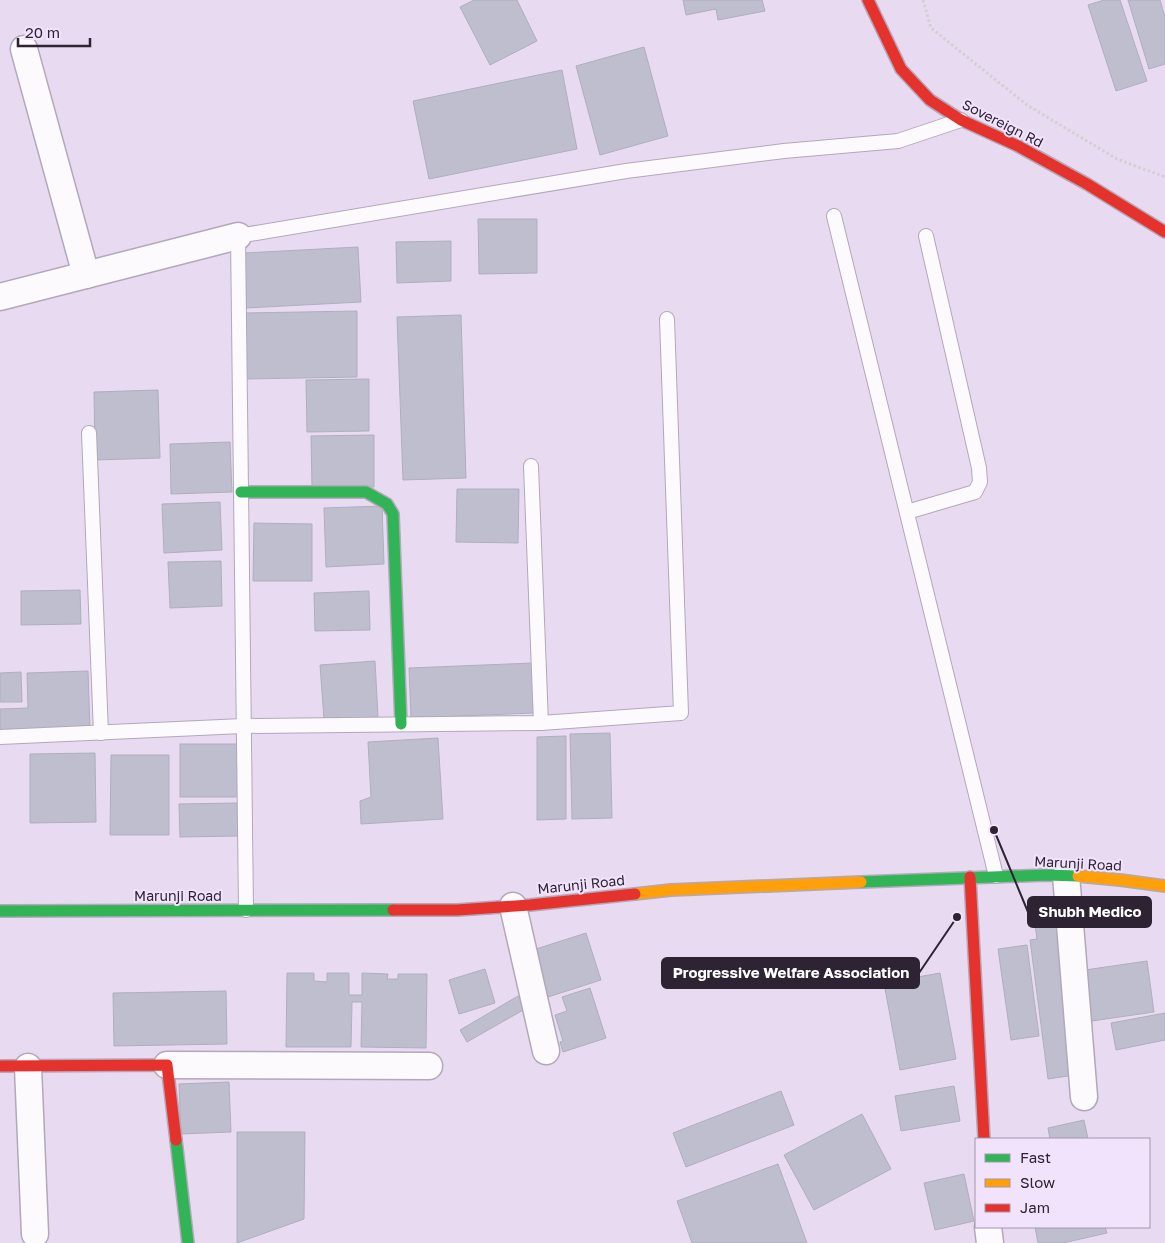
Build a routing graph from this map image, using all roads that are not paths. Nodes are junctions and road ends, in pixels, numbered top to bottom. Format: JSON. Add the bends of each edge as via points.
{"nodes":[{"id":1,"x":868,"y":0,"type":"edge"},
{"id":2,"x":24,"y":49,"type":"dead end"},
{"id":3,"x":961,"y":120,"type":"junction"},
{"id":4,"x":834,"y":216,"type":"dead end"},
{"id":5,"x":1165,"y":232,"type":"edge"},
{"id":6,"x":238,"y":236,"type":"junction"},
{"id":7,"x":926,"y":236,"type":"dead end"},
{"id":8,"x":86,"y":275,"type":"junction"},
{"id":9,"x":0,"y":297,"type":"edge"},
{"id":10,"x":668,"y":319,"type":"dead end"},
{"id":11,"x":89,"y":433,"type":"dead end"},
{"id":12,"x":531,"y":466,"type":"dead end"},
{"id":13,"x":241,"y":492,"type":"junction"},
{"id":14,"x":907,"y":512,"type":"junction"},
{"id":15,"x":540,"y":723,"type":"junction"},
{"id":16,"x":401,"y":724,"type":"junction"},
{"id":17,"x":243,"y":726,"type":"junction"},
{"id":18,"x":101,"y":733,"type":"junction"},
{"id":19,"x":0,"y":737,"type":"edge"},
{"id":20,"x":996,"y":876,"type":"junction"},
{"id":21,"x":1066,"y":876,"type":"junction"},
{"id":22,"x":970,"y":877,"type":"junction"},
{"id":23,"x":1165,"y":886,"type":"edge"},
{"id":24,"x":513,"y":906,"type":"junction"},
{"id":25,"x":246,"y":910,"type":"junction"},
{"id":26,"x":0,"y":911,"type":"edge"},
{"id":27,"x":546,"y":1051,"type":"dead end"},
{"id":28,"x":167,"y":1065,"type":"junction"},
{"id":29,"x":0,"y":1066,"type":"edge"},
{"id":30,"x":429,"y":1066,"type":"dead end"},
{"id":31,"x":28,"y":1067,"type":"junction"},
{"id":32,"x":1084,"y":1097,"type":"dead end"},
{"id":33,"x":984,"y":1138,"type":"edge"},
{"id":34,"x":988,"y":1228,"type":"edge"},
{"id":35,"x":34,"y":1234,"type":"dead end"},
{"id":36,"x":188,"y":1243,"type":"edge"},
{"id":37,"x":990,"y":1243,"type":"edge"}],
"edges":[{"from":1,"to":3,"type":"street","name":"Sovereign Rd","via":[[901,70],[930,100]]},
{"from":2,"to":8,"type":"street"},
{"from":3,"to":5,"type":"street","name":"Sovereign Rd","via":[[1018,146]]},
{"from":3,"to":6,"type":"lane","via":[[898,141],[784,151],[626,171]]},
{"from":4,"to":14,"type":"lane"},
{"from":6,"to":8,"type":"street"},
{"from":6,"to":13,"type":"lane"},
{"from":7,"to":14,"type":"lane","via":[[980,482],[975,492]]},
{"from":8,"to":9,"type":"street"},
{"from":10,"to":15,"type":"lane","via":[[682,713]]},
{"from":11,"to":18,"type":"lane"},
{"from":12,"to":15,"type":"lane"},
{"from":13,"to":16,"type":"street","via":[[366,492],[387,504],[393,514]]},
{"from":13,"to":17,"type":"lane"},
{"from":14,"to":20,"type":"lane"},
{"from":15,"to":16,"type":"lane"},
{"from":16,"to":17,"type":"lane"},
{"from":17,"to":18,"type":"lane"},
{"from":17,"to":25,"type":"lane"},
{"from":18,"to":19,"type":"lane"},
{"from":20,"to":21,"type":"street","name":"Marunji Road"},
{"from":20,"to":22,"type":"street","name":"Marunji Road"},
{"from":21,"to":23,"type":"street","name":"Marunji Road"},
{"from":21,"to":32,"type":"street"},
{"from":22,"to":24,"type":"street","name":"Marunji Road","via":[[671,890]]},
{"from":22,"to":33,"type":"street"},
{"from":24,"to":25,"type":"street","name":"Marunji Road","via":[[457,910]]},
{"from":24,"to":27,"type":"street"},
{"from":25,"to":26,"type":"street","name":"Marunji Road"},
{"from":28,"to":30,"type":"street"},
{"from":28,"to":31,"type":"street"},
{"from":28,"to":36,"type":"street"},
{"from":29,"to":31,"type":"street"},
{"from":31,"to":35,"type":"street"},
{"from":34,"to":37,"type":"street"}]}
